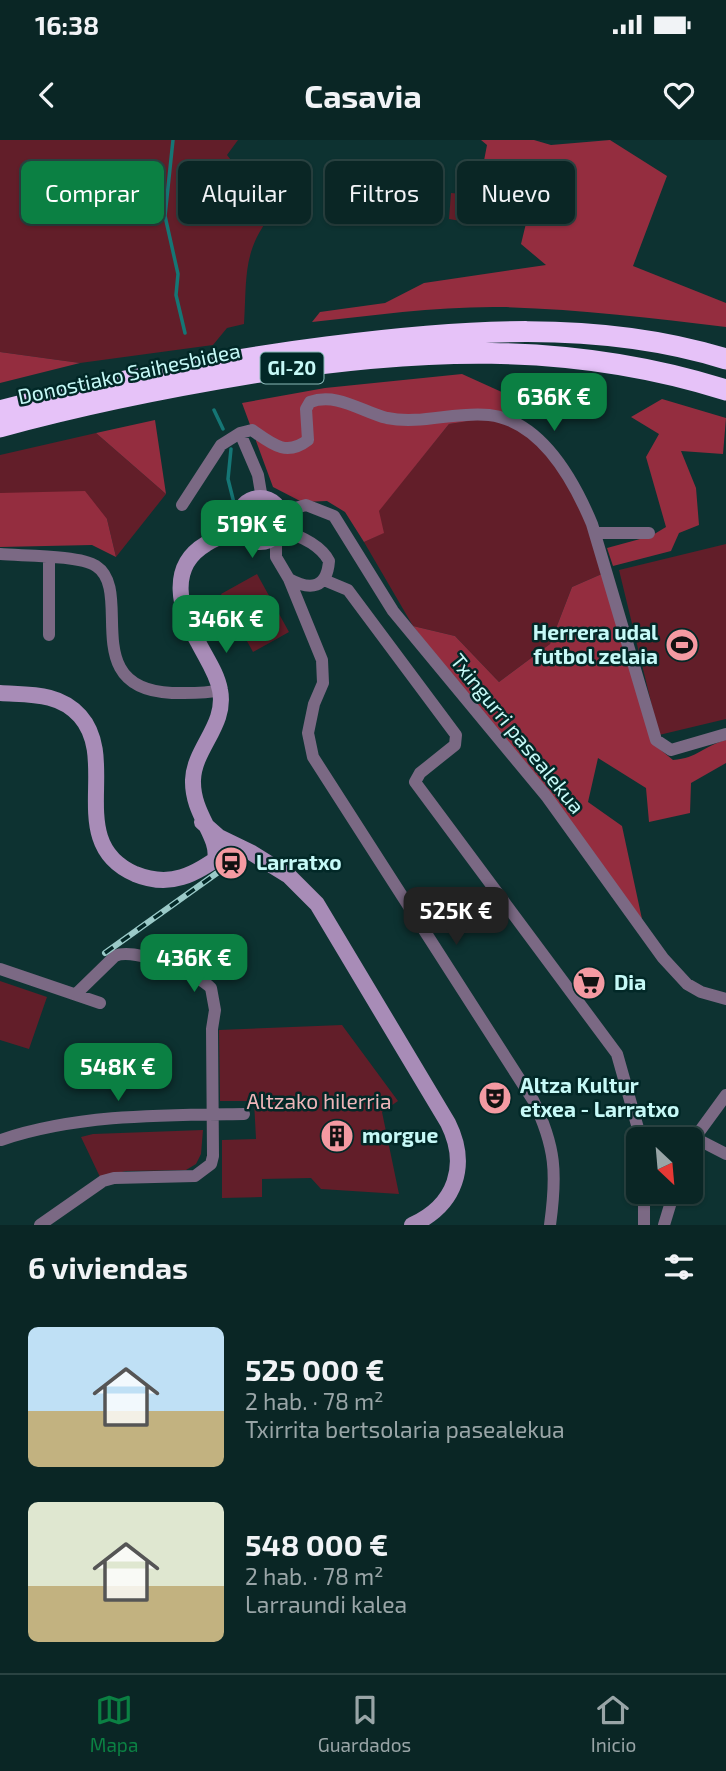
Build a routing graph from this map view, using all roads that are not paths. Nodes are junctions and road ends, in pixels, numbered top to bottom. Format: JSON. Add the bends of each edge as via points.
{"nodes":[{"id":1,"x":641,"y":340,"type":"junction"},
{"id":2,"x":726,"y":343,"type":"edge"},
{"id":3,"x":588,"y":359,"type":"junction"},
{"id":4,"x":726,"y":359,"type":"edge"},
{"id":5,"x":726,"y":390,"type":"edge"},
{"id":6,"x":726,"y":401,"type":"edge"},
{"id":7,"x":0,"y":411,"type":"edge"},
{"id":8,"x":0,"y":427,"type":"edge"},
{"id":9,"x":240,"y":433,"type":"junction"},
{"id":10,"x":262,"y":499,"type":"junction"},
{"id":11,"x":182,"y":505,"type":"dead end"},
{"id":12,"x":281,"y":513,"type":"junction"},
{"id":13,"x":240,"y":529,"type":"junction"},
{"id":14,"x":278,"y":533,"type":"junction"},
{"id":15,"x":596,"y":533,"type":"junction"},
{"id":16,"x":649,"y":533,"type":"dead end"},
{"id":17,"x":0,"y":554,"type":"edge"},
{"id":18,"x":49,"y":559,"type":"junction"},
{"id":19,"x":289,"y":579,"type":"junction"},
{"id":20,"x":324,"y":580,"type":"junction"},
{"id":21,"x":49,"y":635,"type":"dead end"},
{"id":22,"x":220,"y":690,"type":"junction"},
{"id":23,"x":0,"y":693,"type":"edge"},
{"id":24,"x":726,"y":734,"type":"edge"},
{"id":25,"x":193,"y":791,"type":"junction"},
{"id":26,"x":202,"y":822,"type":"junction"},
{"id":27,"x":223,"y":839,"type":"junction"},
{"id":28,"x":240,"y":847,"type":"junction"},
{"id":29,"x":215,"y":860,"type":"junction"},
{"id":30,"x":0,"y":969,"type":"edge"},
{"id":31,"x":76,"y":995,"type":"junction"},
{"id":32,"x":726,"y":999,"type":"edge"},
{"id":33,"x":100,"y":1003,"type":"dead end"},
{"id":34,"x":726,"y":1095,"type":"edge"},
{"id":35,"x":212,"y":1114,"type":"junction"},
{"id":36,"x":244,"y":1114,"type":"dead end"},
{"id":37,"x":638,"y":1127,"type":"edge"},
{"id":38,"x":702,"y":1127,"type":"edge"},
{"id":39,"x":0,"y":1141,"type":"edge"},
{"id":40,"x":704,"y":1145,"type":"edge"},
{"id":41,"x":726,"y":1154,"type":"edge"},
{"id":42,"x":644,"y":1204,"type":"edge"},
{"id":43,"x":670,"y":1204,"type":"edge"},
{"id":44,"x":40,"y":1225,"type":"edge"},
{"id":45,"x":412,"y":1225,"type":"edge"},
{"id":46,"x":551,"y":1225,"type":"edge"},
{"id":47,"x":644,"y":1225,"type":"edge"},
{"id":48,"x":664,"y":1225,"type":"edge"}],
"edges":[{"from":1,"to":2,"type":"highway","via":[[665,336]]},
{"from":1,"to":4,"type":"highway","name":"Donostiako Saihesbidea","number":"GI-20"},
{"from":1,"to":7,"type":"highway","name":"Donostiako Saihesbidea","number":"GI-20","via":[[509,332],[371,341],[171,371]]},
{"from":3,"to":5,"type":"highway","name":"Donostiako Saihesbidea","number":"GI-20"},
{"from":3,"to":6,"type":"highway","via":[[607,371]]},
{"from":3,"to":8,"type":"highway","name":"Donostiako Saihesbidea","number":"GI-20","via":[[480,351],[372,358],[187,385]]},
{"from":9,"to":10,"type":"street","via":[[258,475]]},
{"from":9,"to":11,"type":"street","via":[[221,445]]},
{"from":9,"to":15,"type":"street","via":[[252,430],[275,446],[298,448],[308,440],[306,409],[318,399],[340,401],[386,418],[489,415],[524,428],[551,454],[579,493]]},
{"from":10,"to":12,"type":"street"},
{"from":10,"to":13,"type":"street","via":[[242,508]]},
{"from":12,"to":14,"type":"street"},
{"from":12,"to":32,"type":"street","name":"Txingurri pasealekua","via":[[306,505],[334,516],[393,611],[547,797],[663,958],[687,984]]},
{"from":13,"to":14,"type":"street","via":[[256,542]]},
{"from":13,"to":22,"type":"street","via":[[195,552],[181,578],[180,604]]},
{"from":14,"to":19,"type":"street","via":[[276,557]]},
{"from":14,"to":20,"type":"street","via":[[298,536],[325,554],[329,561]]},
{"from":15,"to":16,"type":"street"},
{"from":15,"to":24,"type":"street","via":[[656,740],[671,750]]},
{"from":17,"to":18,"type":"street"},
{"from":18,"to":21,"type":"street"},
{"from":18,"to":22,"type":"street","via":[[88,561],[106,575],[113,645],[118,662],[136,684],[160,692]]},
{"from":19,"to":20,"type":"street","via":[[308,588]]},
{"from":19,"to":46,"type":"street","via":[[324,674],[309,723],[313,757],[533,1100],[555,1160]]},
{"from":20,"to":37,"type":"street","via":[[348,590],[456,735],[455,745],[415,782],[610,1042]]},
{"from":22,"to":25,"type":"street","via":[[219,714],[194,770]]},
{"from":23,"to":29,"type":"street","via":[[56,698],[83,719],[95,753],[98,829],[111,858],[125,869],[173,881],[196,874]]},
{"from":25,"to":26,"type":"street"},
{"from":25,"to":27,"type":"street"},
{"from":26,"to":27,"type":"street"},
{"from":26,"to":29,"type":"street","via":[[214,840]]},
{"from":27,"to":28,"type":"street"},
{"from":27,"to":29,"type":"street"},
{"from":28,"to":29,"type":"street"},
{"from":28,"to":45,"type":"street","via":[[289,876],[317,904],[456,1138],[459,1167],[454,1188],[435,1212]]},
{"from":30,"to":31,"type":"street"},
{"from":31,"to":33,"type":"street"},
{"from":31,"to":35,"type":"street","via":[[122,953],[149,958],[205,981],[215,998]]},
{"from":34,"to":38,"type":"street"},
{"from":35,"to":36,"type":"street"},
{"from":35,"to":39,"type":"street","via":[[93,1121]]},
{"from":35,"to":44,"type":"street","via":[[213,1156],[204,1171],[195,1176],[103,1181]]},
{"from":40,"to":41,"type":"street"},
{"from":42,"to":47,"type":"street"},
{"from":43,"to":48,"type":"street"}]}
